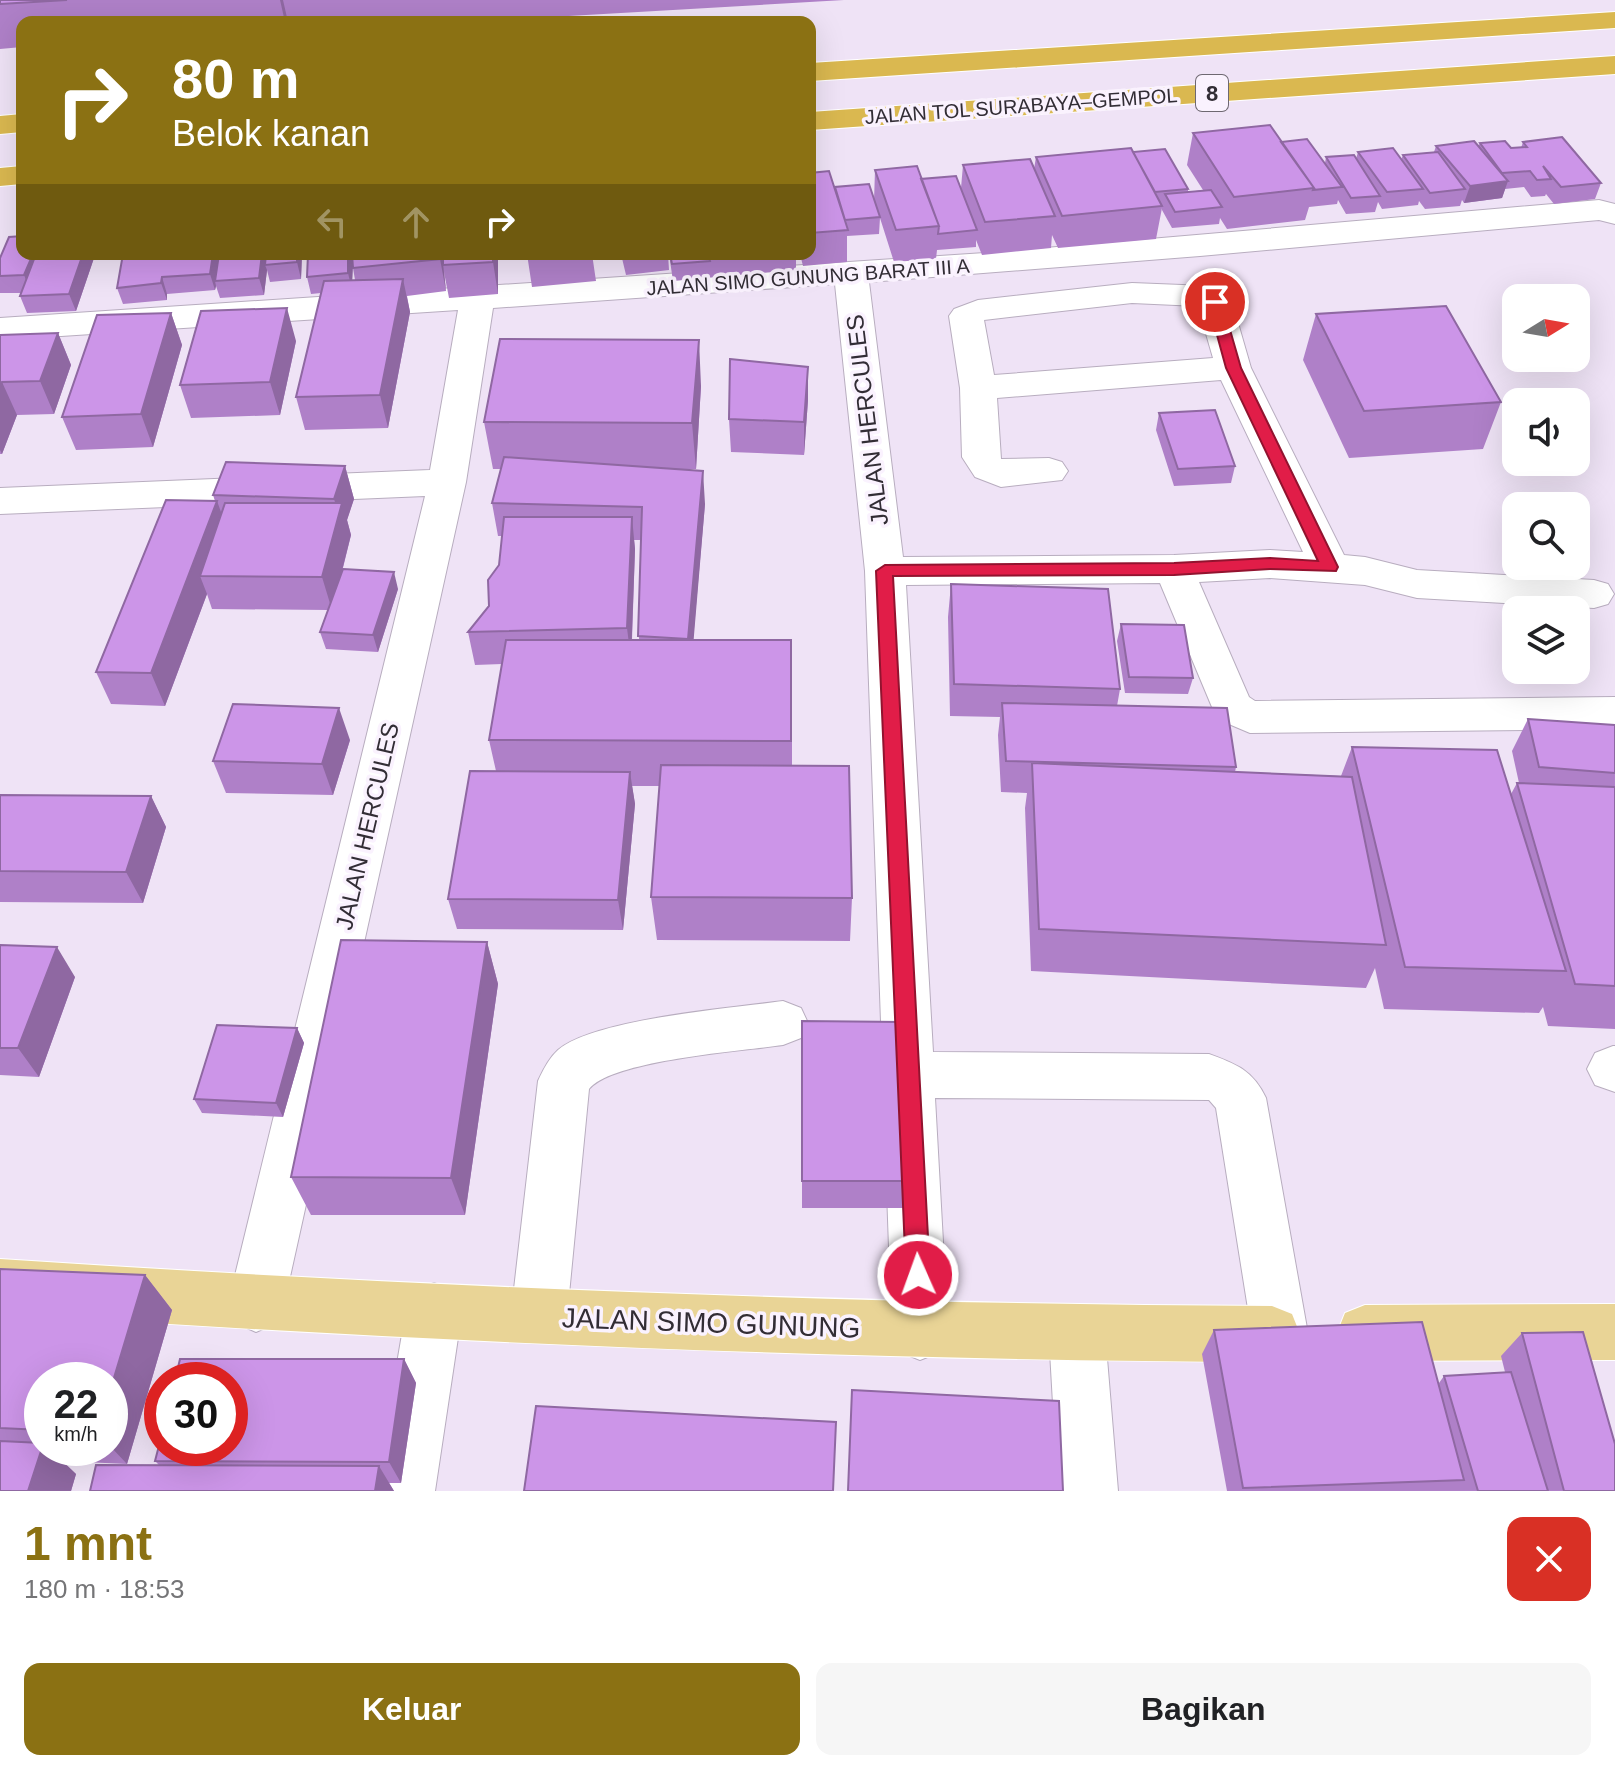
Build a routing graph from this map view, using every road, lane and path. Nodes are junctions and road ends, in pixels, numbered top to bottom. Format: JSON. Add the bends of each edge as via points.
{"nodes":[{"id":1,"x":1615,"y":20,"type":"edge"},
{"id":2,"x":1615,"y":65,"type":"edge"},
{"id":3,"x":816,"y":72,"type":"edge"},
{"id":4,"x":816,"y":121,"type":"edge"},
{"id":5,"x":1615,"y":214,"type":"edge"},
{"id":6,"x":851,"y":275,"type":"junction"},
{"id":7,"x":477,"y":299,"type":"junction"},
{"id":8,"x":0,"y":329,"type":"edge"},
{"id":9,"x":1233,"y":368,"type":"junction"},
{"id":10,"x":978,"y":388,"type":"junction"},
{"id":11,"x":1049,"y":471,"type":"dead end"},
{"id":12,"x":447,"y":482,"type":"junction"},
{"id":13,"x":0,"y":501,"type":"edge"},
{"id":14,"x":1330,"y":567,"type":"junction"},
{"id":15,"x":1174,"y":569,"type":"junction"},
{"id":16,"x":885,"y":571,"type":"junction"},
{"id":17,"x":1594,"y":594,"type":"dead end"},
{"id":18,"x":1615,"y":713,"type":"edge"},
{"id":19,"x":783,"y":1023,"type":"dead end"},
{"id":20,"x":911,"y":1075,"type":"junction"},
{"id":21,"x":0,"y":1286,"type":"edge"},
{"id":22,"x":256,"y":1304,"type":"junction"},
{"id":23,"x":434,"y":1311,"type":"junction"},
{"id":24,"x":539,"y":1315,"type":"junction"},
{"id":25,"x":920,"y":1332,"type":"junction"},
{"id":26,"x":1615,"y":1332,"type":"edge"},
{"id":27,"x":1077,"y":1334,"type":"junction"},
{"id":28,"x":1280,"y":1334,"type":"junction"},
{"id":29,"x":405,"y":1491,"type":"edge"},
{"id":30,"x":1088,"y":1491,"type":"edge"}],
"edges":[{"from":1,"to":3,"type":"highway","name":"JALAN TOL SURABAYA–GEMPOL","number":"8"},
{"from":2,"to":4,"type":"highway","name":"JALAN TOL SURABAYA–GEMPOL","number":"8"},
{"from":5,"to":6,"type":"street","name":"JALAN SIMO GUNUNG BARAT III A","via":[[1599,210]]},
{"from":6,"to":7,"type":"street","name":"JALAN SIMO GUNUNG BARAT III A"},
{"from":6,"to":16,"type":"street","name":"JALAN HERCULES"},
{"from":7,"to":8,"type":"street","name":"JALAN SIMO GUNUNG BARAT III A"},
{"from":7,"to":12,"type":"street","name":"JALAN HERCULES"},
{"from":9,"to":10,"type":"street"},
{"from":9,"to":10,"type":"street","via":[[1215,302],[1207,296],[1132,293],[970,312],[965,327]]},
{"from":9,"to":14,"type":"street"},
{"from":10,"to":11,"type":"street","via":[[981,457],[988,468],[1001,474]]},
{"from":12,"to":13,"type":"street"},
{"from":12,"to":22,"type":"street","name":"JALAN HERCULES"},
{"from":14,"to":15,"type":"street"},
{"from":14,"to":17,"type":"street","via":[[1417,584]]},
{"from":15,"to":16,"type":"street"},
{"from":15,"to":18,"type":"street","via":[[1239,714]]},
{"from":16,"to":20,"type":"street","name":"JALAN HERCULES"},
{"from":19,"to":24,"type":"street","via":[[667,1039],[599,1053],[577,1065],[564,1081]]},
{"from":20,"to":25,"type":"street","name":"JALAN HERCULES"},
{"from":20,"to":28,"type":"street","via":[[1209,1077],[1227,1084],[1240,1098]]},
{"from":21,"to":22,"type":"main road","name":"JALAN SIMO GUNUNG"},
{"from":22,"to":23,"type":"main road","name":"JALAN SIMO GUNUNG"},
{"from":23,"to":24,"type":"main road","name":"JALAN SIMO GUNUNG"},
{"from":23,"to":29,"type":"street"},
{"from":24,"to":25,"type":"main road","name":"JALAN SIMO GUNUNG"},
{"from":25,"to":27,"type":"main road","name":"JALAN SIMO GUNUNG"},
{"from":26,"to":28,"type":"main road","name":"JALAN SIMO GUNUNG"},
{"from":27,"to":28,"type":"main road","name":"JALAN SIMO GUNUNG"},
{"from":27,"to":30,"type":"street"}]}
